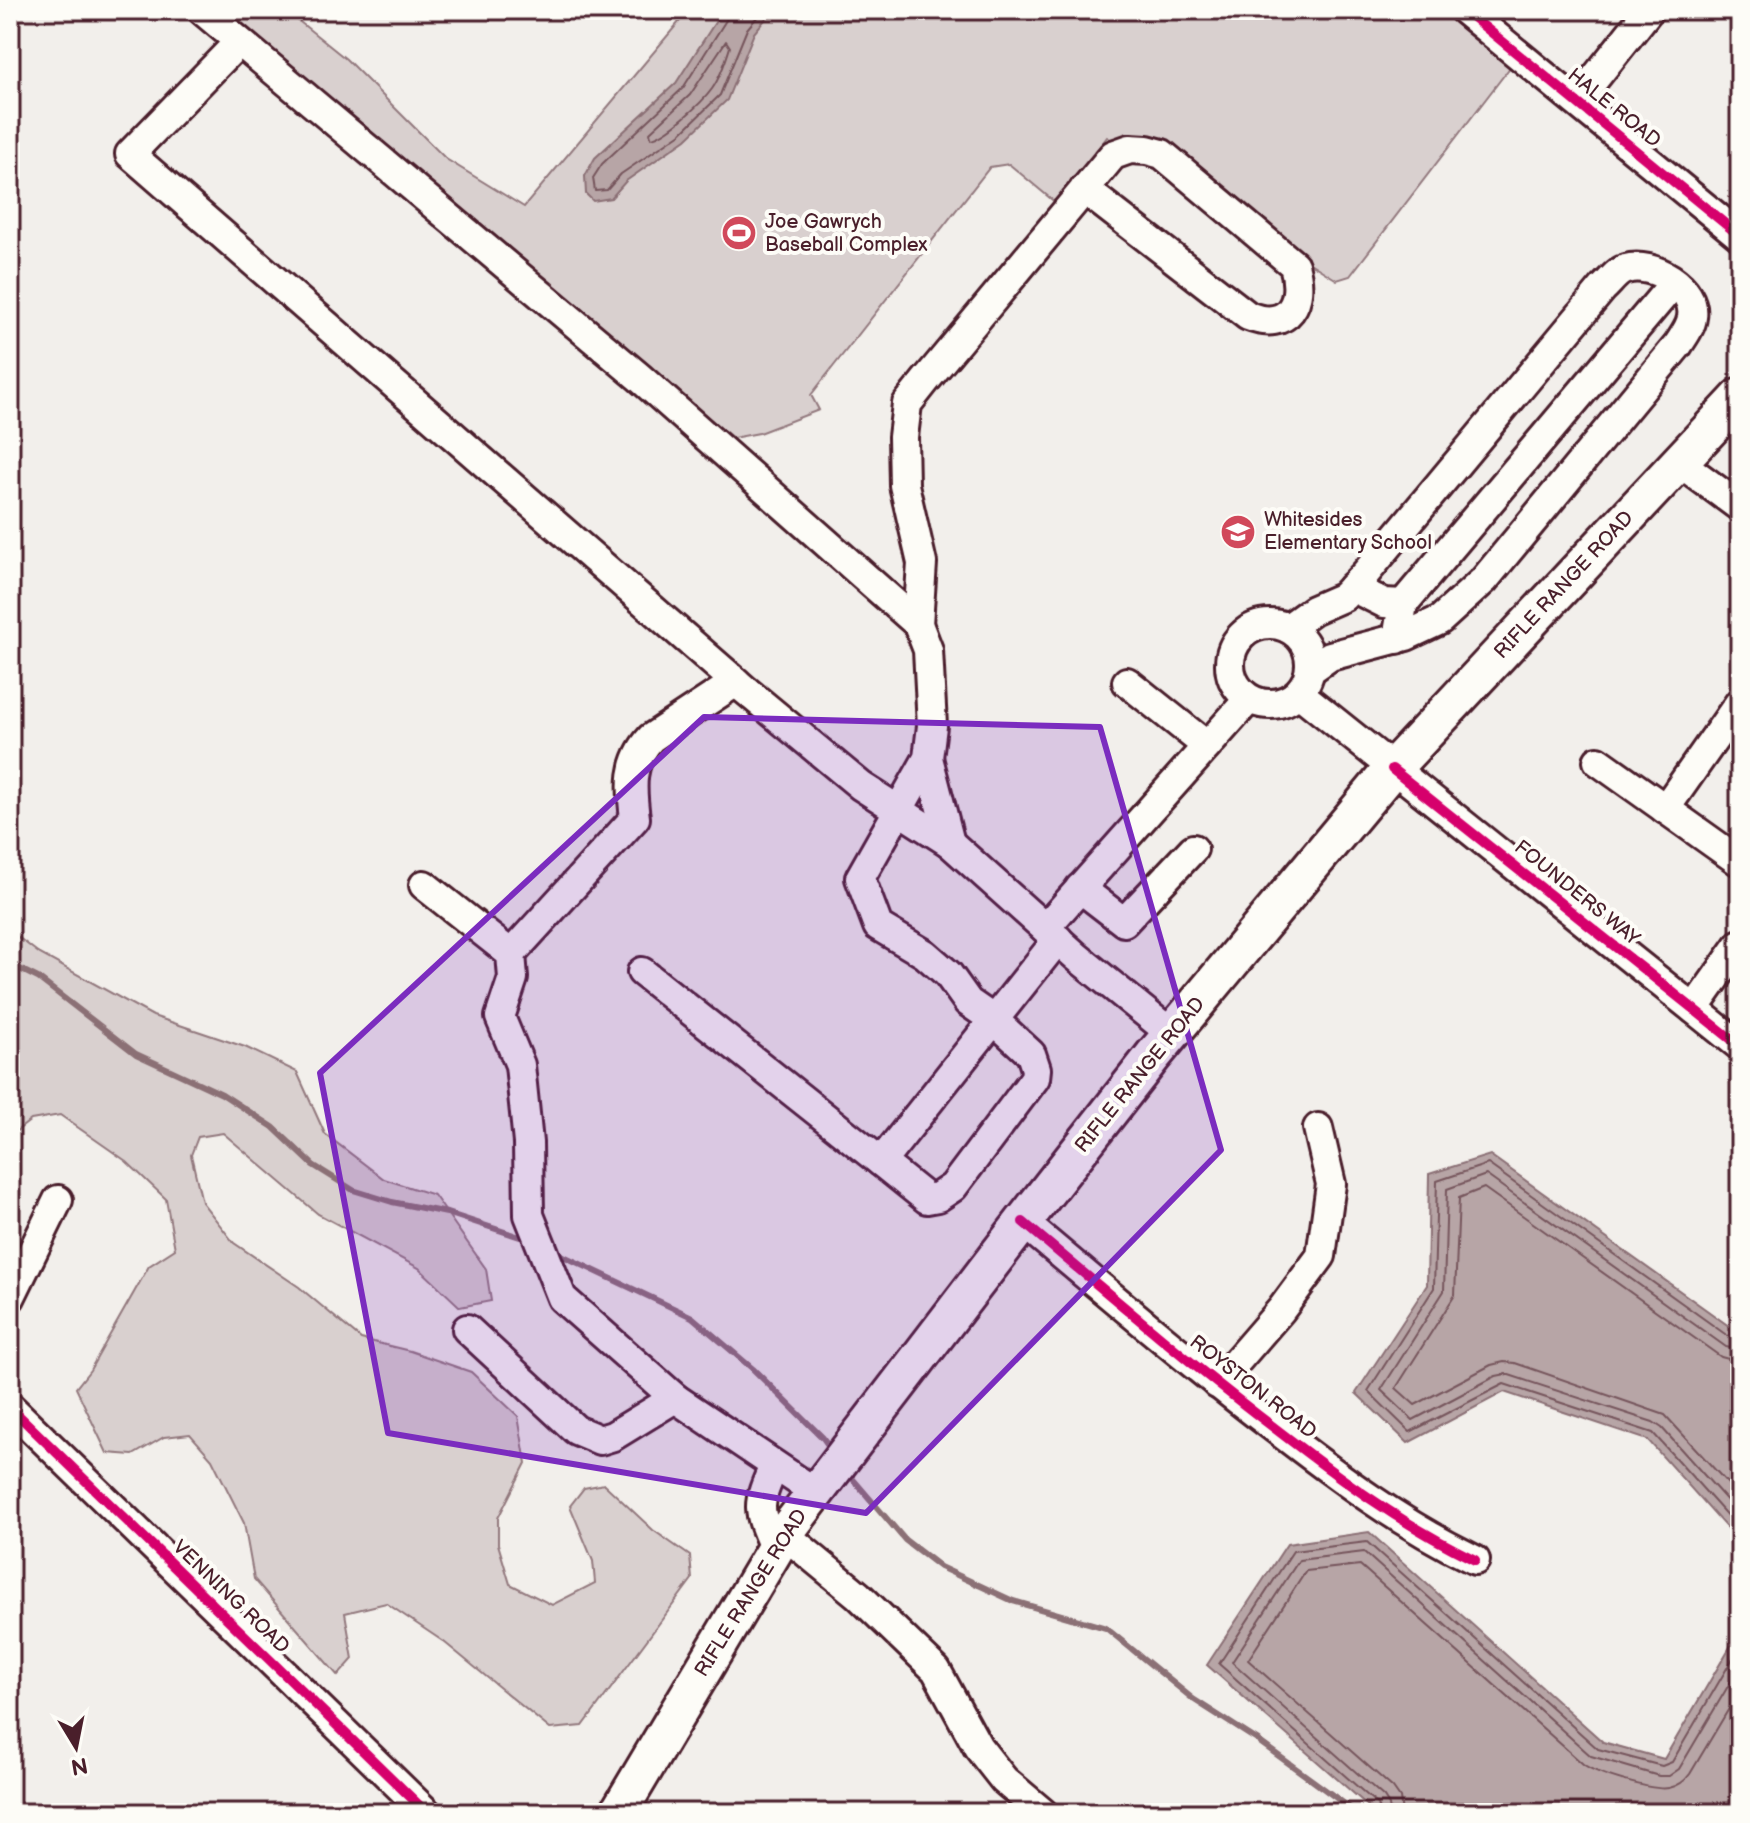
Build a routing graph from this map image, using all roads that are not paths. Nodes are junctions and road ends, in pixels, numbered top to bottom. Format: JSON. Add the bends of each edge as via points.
{"nodes":[{"id":1,"x":202,"y":10,"type":"edge"},
{"id":2,"x":1464,"y":10,"type":"edge"},
{"id":3,"x":1649,"y":10,"type":"edge"},
{"id":4,"x":239,"y":42,"type":"junction"},
{"id":5,"x":1577,"y":101,"type":"junction"},
{"id":6,"x":1084,"y":189,"type":"junction"},
{"id":7,"x":1740,"y":236,"type":"edge"},
{"id":8,"x":1674,"y":283,"type":"junction"},
{"id":9,"x":1740,"y":397,"type":"edge"},
{"id":10,"x":1679,"y":462,"type":"junction"},
{"id":11,"x":1740,"y":507,"type":"edge"},
{"id":12,"x":1352,"y":587,"type":"junction"},
{"id":13,"x":1403,"y":604,"type":"junction"},
{"id":14,"x":918,"y":624,"type":"junction"},
{"id":15,"x":1288,"y":628,"type":"junction"},
{"id":16,"x":1397,"y":639,"type":"junction"},
{"id":17,"x":1305,"y":681,"type":"junction"},
{"id":18,"x":736,"y":682,"type":"junction"},
{"id":19,"x":1127,"y":682,"type":"dead end"},
{"id":20,"x":1249,"y":699,"type":"junction"},
{"id":21,"x":1740,"y":702,"type":"edge"},
{"id":22,"x":1207,"y":746,"type":"junction"},
{"id":23,"x":928,"y":758,"type":"junction"},
{"id":24,"x":1598,"y":761,"type":"dead end"},
{"id":25,"x":1392,"y":769,"type":"junction"},
{"id":26,"x":1665,"y":809,"type":"junction"},
{"id":27,"x":899,"y":812,"type":"junction"},
{"id":28,"x":950,"y":843,"type":"junction"},
{"id":29,"x":1193,"y":849,"type":"dead end"},
{"id":30,"x":1740,"y":862,"type":"edge"},
{"id":31,"x":424,"y":885,"type":"dead end"},
{"id":32,"x":1080,"y":888,"type":"junction"},
{"id":33,"x":1051,"y":934,"type":"junction"},
{"id":34,"x":1740,"y":944,"type":"edge"},
{"id":35,"x":511,"y":954,"type":"junction"},
{"id":36,"x":642,"y":972,"type":"dead end"},
{"id":37,"x":1694,"y":1009,"type":"junction"},
{"id":38,"x":994,"y":1020,"type":"junction"},
{"id":39,"x":1172,"y":1034,"type":"junction"},
{"id":40,"x":1740,"y":1046,"type":"edge"},
{"id":41,"x":1318,"y":1128,"type":"dead end"},
{"id":42,"x":881,"y":1162,"type":"junction"},
{"id":43,"x":58,"y":1200,"type":"dead end"},
{"id":44,"x":1023,"y":1222,"type":"junction"},
{"id":45,"x":10,"y":1298,"type":"edge"},
{"id":46,"x":467,"y":1329,"type":"dead end"},
{"id":47,"x":1217,"y":1384,"type":"junction"},
{"id":48,"x":675,"y":1398,"type":"junction"},
{"id":49,"x":10,"y":1407,"type":"edge"},
{"id":50,"x":774,"y":1466,"type":"junction"},
{"id":51,"x":815,"y":1492,"type":"junction"},
{"id":52,"x":779,"y":1542,"type":"junction"},
{"id":53,"x":1475,"y":1560,"type":"dead end"},
{"id":54,"x":427,"y":1813,"type":"edge"},
{"id":55,"x":618,"y":1813,"type":"edge"},
{"id":56,"x":1043,"y":1813,"type":"edge"}],
"edges":[{"from":1,"to":4,"type":"street"},
{"from":2,"to":5,"type":"street","name":"HALE ROAD"},
{"from":3,"to":5,"type":"street"},
{"from":4,"to":14,"type":"street","via":[[639,377]]},
{"from":4,"to":18,"type":"street","via":[[130,154]]},
{"from":5,"to":7,"type":"street","name":"HALE ROAD"},
{"from":6,"to":6,"type":"street","via":[[1113,155],[1130,149],[1162,154],[1294,265],[1299,295],[1294,307],[1279,320],[1248,316]]},
{"from":6,"to":14,"type":"street","via":[[907,404],[904,485],[922,563]]},
{"from":8,"to":12,"type":"street","via":[[1641,266],[1622,269]]},
{"from":8,"to":13,"type":"street"},
{"from":8,"to":16,"type":"street","via":[[1685,291],[1693,309],[1678,345],[1484,580],[1440,620]]},
{"from":9,"to":10,"type":"main road","name":"RIFLE RANGE ROAD"},
{"from":10,"to":11,"type":"street"},
{"from":10,"to":25,"type":"main road","name":"RIFLE RANGE ROAD"},
{"from":12,"to":13,"type":"street","via":[[1384,603]]},
{"from":12,"to":15,"type":"street"},
{"from":13,"to":16,"type":"street"},
{"from":14,"to":23,"type":"street","via":[[928,650]]},
{"from":15,"to":17,"type":"street","via":[[1306,645],[1310,657]]},
{"from":15,"to":20,"type":"street","via":[[1275,624],[1249,630],[1232,650],[1232,678]]},
{"from":16,"to":17,"type":"street","via":[[1330,656]]},
{"from":17,"to":20,"type":"street","via":[[1289,700],[1275,705]]},
{"from":17,"to":25,"type":"street","name":"FOUNDERS WAY"},
{"from":18,"to":27,"type":"street"},
{"from":18,"to":35,"type":"street","via":[[639,751],[631,782],[635,818]]},
{"from":19,"to":22,"type":"street"},
{"from":20,"to":22,"type":"street"},
{"from":21,"to":26,"type":"street"},
{"from":22,"to":32,"type":"street"},
{"from":23,"to":27,"type":"street"},
{"from":23,"to":28,"type":"street"},
{"from":24,"to":26,"type":"street"},
{"from":25,"to":37,"type":"street","name":"FOUNDERS WAY"},
{"from":25,"to":39,"type":"main road","name":"RIFLE RANGE ROAD"},
{"from":26,"to":30,"type":"street"},
{"from":27,"to":28,"type":"street"},
{"from":27,"to":38,"type":"street","via":[[860,878],[878,926],[925,954],[968,1002]]},
{"from":28,"to":33,"type":"street"},
{"from":29,"to":32,"type":"street","via":[[1124,922]]},
{"from":31,"to":35,"type":"street"},
{"from":32,"to":33,"type":"street"},
{"from":33,"to":38,"type":"street"},
{"from":33,"to":39,"type":"street"},
{"from":34,"to":37,"type":"street"},
{"from":35,"to":48,"type":"street","via":[[513,978],[500,1017],[520,1065],[529,1215],[562,1298]]},
{"from":36,"to":42,"type":"street"},
{"from":37,"to":40,"type":"street","name":"FOUNDERS WAY"},
{"from":38,"to":42,"type":"street"},
{"from":38,"to":42,"type":"street","via":[[1031,1054],[1035,1078],[953,1187],[927,1199]]},
{"from":39,"to":44,"type":"main road","name":"RIFLE RANGE ROAD"},
{"from":41,"to":47,"type":"street","via":[[1331,1184],[1321,1256]]},
{"from":43,"to":45,"type":"street"},
{"from":44,"to":47,"type":"street","name":"ROYSTON ROAD"},
{"from":44,"to":51,"type":"main road","name":"RIFLE RANGE ROAD"},
{"from":46,"to":48,"type":"street","via":[[576,1430],[600,1440]]},
{"from":47,"to":53,"type":"street","name":"ROYSTON ROAD","via":[[1359,1493]]},
{"from":48,"to":50,"type":"street"},
{"from":49,"to":54,"type":"street","name":"VENNING ROAD"},
{"from":50,"to":51,"type":"street"},
{"from":50,"to":52,"type":"street","via":[[759,1499],[762,1521]]},
{"from":51,"to":52,"type":"main road","name":"RIFLE RANGE ROAD"},
{"from":52,"to":55,"type":"main road","name":"RIFLE RANGE ROAD"},
{"from":52,"to":56,"type":"street","via":[[858,1595],[936,1670],[978,1747],[1004,1780]]}]}
